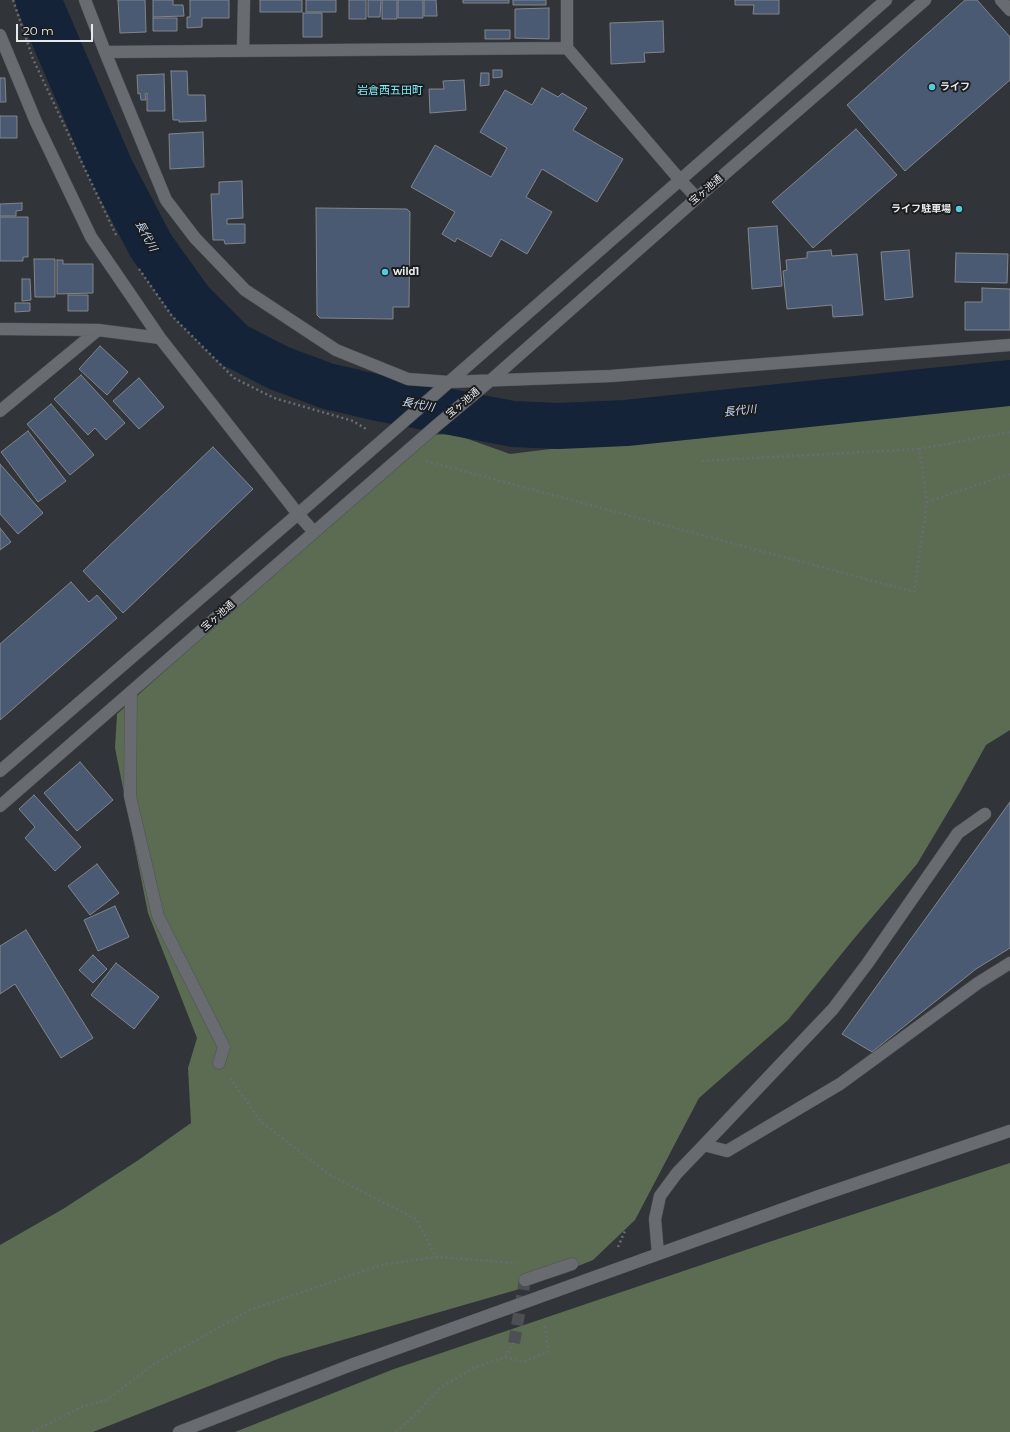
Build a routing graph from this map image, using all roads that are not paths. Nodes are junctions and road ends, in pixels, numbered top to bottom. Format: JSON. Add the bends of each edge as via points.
{"nodes":[{"id":1,"x":85,"y":0,"type":"edge"},
{"id":2,"x":244,"y":0,"type":"edge"},
{"id":3,"x":567,"y":0,"type":"edge"},
{"id":4,"x":886,"y":0,"type":"edge"},
{"id":5,"x":925,"y":0,"type":"edge"},
{"id":6,"x":1001,"y":0,"type":"edge"},
{"id":7,"x":1010,"y":10,"type":"edge"},
{"id":8,"x":0,"y":35,"type":"edge"},
{"id":9,"x":567,"y":48,"type":"junction"},
{"id":10,"x":243,"y":51,"type":"junction"},
{"id":11,"x":3,"y":52,"type":"edge"},
{"id":12,"x":105,"y":52,"type":"junction"},
{"id":13,"x":680,"y":180,"type":"junction"},
{"id":14,"x":697,"y":198,"type":"junction"},
{"id":15,"x":0,"y":330,"type":"edge"},
{"id":16,"x":98,"y":330,"type":"junction"},
{"id":17,"x":160,"y":338,"type":"junction"},
{"id":18,"x":1010,"y":345,"type":"edge"},
{"id":19,"x":491,"y":380,"type":"junction"},
{"id":20,"x":448,"y":382,"type":"junction"},
{"id":21,"x":0,"y":411,"type":"edge"},
{"id":22,"x":298,"y":514,"type":"junction"},
{"id":23,"x":314,"y":532,"type":"junction"},
{"id":24,"x":131,"y":692,"type":"junction"},
{"id":25,"x":0,"y":771,"type":"edge"},
{"id":26,"x":0,"y":806,"type":"edge"},
{"id":27,"x":985,"y":814,"type":"dead end"},
{"id":28,"x":1010,"y":963,"type":"edge"},
{"id":29,"x":219,"y":1063,"type":"road end"},
{"id":30,"x":1010,"y":1131,"type":"edge"},
{"id":31,"x":704,"y":1145,"type":"junction"},
{"id":32,"x":658,"y":1254,"type":"junction"},
{"id":33,"x":572,"y":1264,"type":"dead end"},
{"id":34,"x":525,"y":1280,"type":"road end"},
{"id":35,"x":179,"y":1432,"type":"edge"}],
"edges":[{"from":1,"to":12,"type":"street"},
{"from":2,"to":10,"type":"street"},
{"from":3,"to":9,"type":"street"},
{"from":4,"to":13,"type":"street"},
{"from":5,"to":14,"type":"street","name":"宝ヶ池通"},
{"from":6,"to":7,"type":"street"},
{"from":8,"to":11,"type":"street"},
{"from":9,"to":10,"type":"street"},
{"from":9,"to":13,"type":"street"},
{"from":10,"to":12,"type":"street"},
{"from":11,"to":17,"type":"street","via":[[91,237]]},
{"from":12,"to":20,"type":"street","via":[[166,200],[195,238],[245,290],[336,350],[408,379]]},
{"from":13,"to":14,"type":"street"},
{"from":13,"to":20,"type":"street"},
{"from":14,"to":19,"type":"street","name":"宝ヶ池通"},
{"from":15,"to":16,"type":"street"},
{"from":16,"to":17,"type":"street"},
{"from":16,"to":21,"type":"street"},
{"from":17,"to":22,"type":"street"},
{"from":18,"to":19,"type":"street","via":[[611,376]]},
{"from":19,"to":20,"type":"street"},
{"from":19,"to":23,"type":"street","name":"宝ヶ池通"},
{"from":20,"to":22,"type":"street"},
{"from":22,"to":23,"type":"street"},
{"from":22,"to":25,"type":"street"},
{"from":23,"to":24,"type":"street","name":"宝ヶ池通"},
{"from":24,"to":26,"type":"street","name":"宝ヶ池通"},
{"from":24,"to":29,"type":"street","via":[[130,796],[158,916],[224,1047]]},
{"from":27,"to":31,"type":"street","via":[[958,833],[867,964],[833,1008]]},
{"from":28,"to":31,"type":"street","via":[[978,983],[840,1084],[727,1151]]},
{"from":30,"to":32,"type":"street"},
{"from":31,"to":32,"type":"street","via":[[677,1173],[660,1196],[655,1219]]},
{"from":32,"to":35,"type":"street","via":[[351,1365]]},
{"from":33,"to":34,"type":"street"}]}
